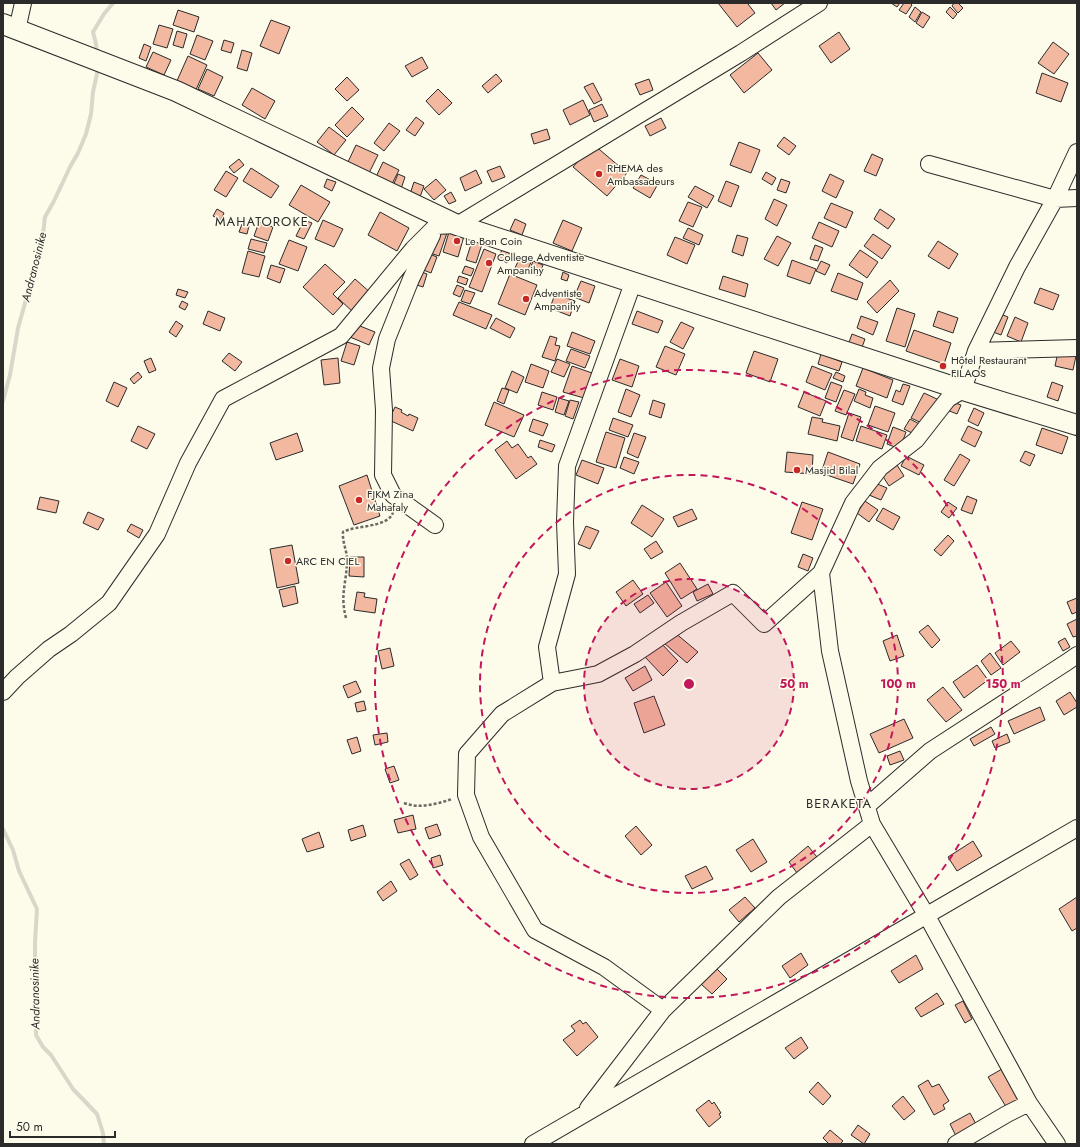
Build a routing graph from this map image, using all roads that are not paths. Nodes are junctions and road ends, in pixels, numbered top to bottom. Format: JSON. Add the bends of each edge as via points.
{"nodes":[{"id":1,"x":22,"y":3,"type":"edge"},
{"id":2,"x":819,"y":3,"type":"edge"},
{"id":3,"x":10,"y":27,"type":"edge"},
{"id":4,"x":1077,"y":152,"type":"edge"},
{"id":5,"x":929,"y":164,"type":"dead end"},
{"id":6,"x":1077,"y":198,"type":"edge"},
{"id":7,"x":1055,"y":199,"type":"junction"},
{"id":8,"x":457,"y":225,"type":"junction"},
{"id":9,"x":436,"y":226,"type":"junction"},
{"id":10,"x":633,"y":283,"type":"junction"},
{"id":11,"x":1077,"y":348,"type":"edge"},
{"id":12,"x":976,"y":351,"type":"junction"},
{"id":13,"x":963,"y":390,"type":"junction"},
{"id":14,"x":1077,"y":425,"type":"edge"},
{"id":15,"x":435,"y":526,"type":"dead end"},
{"id":16,"x":822,"y":573,"type":"junction"},
{"id":17,"x":1077,"y":655,"type":"edge"},
{"id":18,"x":552,"y":683,"type":"junction"},
{"id":19,"x":3,"y":692,"type":"edge"},
{"id":20,"x":867,"y":806,"type":"junction"},
{"id":21,"x":872,"y":824,"type":"junction"},
{"id":22,"x":1077,"y":828,"type":"edge"},
{"id":23,"x":927,"y":916,"type":"junction"},
{"id":24,"x":663,"y":1010,"type":"junction"},
{"id":25,"x":1029,"y":1103,"type":"junction"},
{"id":26,"x":584,"y":1114,"type":"junction"},
{"id":27,"x":533,"y":1144,"type":"edge"},
{"id":28,"x":956,"y":1144,"type":"edge"},
{"id":29,"x":1057,"y":1144,"type":"edge"}],
"edges":[{"from":1,"to":3,"type":"street"},
{"from":2,"to":8,"type":"street"},
{"from":3,"to":8,"type":"main road","via":[[176,92]]},
{"from":4,"to":7,"type":"street"},
{"from":5,"to":7,"type":"street"},
{"from":6,"to":7,"type":"street"},
{"from":7,"to":12,"type":"street","via":[[1017,267]]},
{"from":8,"to":9,"type":"street"},
{"from":8,"to":10,"type":"main road"},
{"from":9,"to":15,"type":"street","via":[[387,339],[381,368],[384,410],[383,475],[393,495]]},
{"from":9,"to":19,"type":"street","via":[[412,249],[341,336],[223,398],[188,463],[157,534],[109,603],[72,634],[49,649]]},
{"from":10,"to":13,"type":"main road"},
{"from":10,"to":18,"type":"street","via":[[567,466],[567,574],[547,647]]},
{"from":11,"to":12,"type":"street"},
{"from":12,"to":13,"type":"street"},
{"from":13,"to":14,"type":"main road"},
{"from":13,"to":16,"type":"street","via":[[948,399],[916,440],[880,468],[857,497]]},
{"from":16,"to":18,"type":"street","via":[[764,624],[733,593],[598,674]]},
{"from":16,"to":20,"type":"street","via":[[830,651]]},
{"from":17,"to":20,"type":"street","via":[[930,751]]},
{"from":18,"to":24,"type":"street","via":[[502,714],[467,754],[466,795],[481,837],[535,930],[604,967]]},
{"from":20,"to":21,"type":"street"},
{"from":21,"to":23,"type":"street"},
{"from":21,"to":24,"type":"street","via":[[779,897]]},
{"from":22,"to":23,"type":"street"},
{"from":23,"to":25,"type":"street"},
{"from":23,"to":26,"type":"street"},
{"from":24,"to":26,"type":"street"},
{"from":25,"to":28,"type":"street"},
{"from":25,"to":29,"type":"street"},
{"from":26,"to":27,"type":"street"}]}
